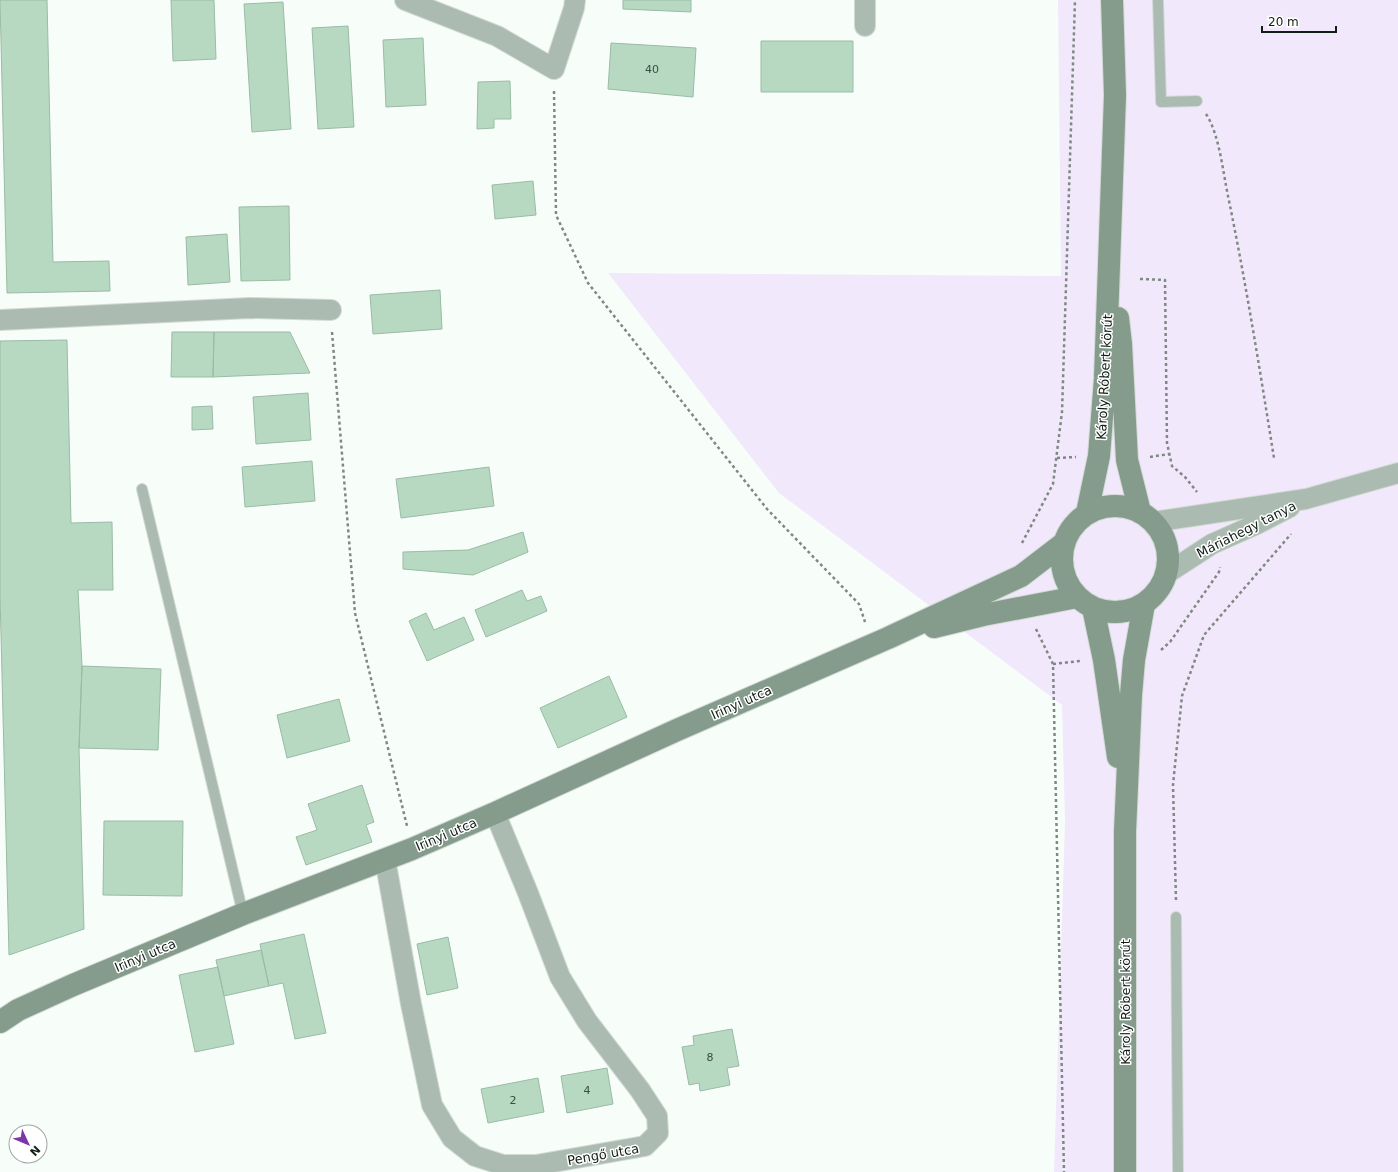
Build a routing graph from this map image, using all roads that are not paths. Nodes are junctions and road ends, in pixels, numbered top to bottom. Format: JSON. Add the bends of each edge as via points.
{"nodes":[{"id":1,"x":405,"y":0,"type":"edge"},
{"id":2,"x":575,"y":0,"type":"edge"},
{"id":3,"x":865,"y":0,"type":"edge"},
{"id":4,"x":1112,"y":0,"type":"edge"},
{"id":5,"x":1158,"y":0,"type":"edge"},
{"id":6,"x":865,"y":26,"type":"dead end"},
{"id":7,"x":1197,"y":101,"type":"road end"},
{"id":8,"x":1110,"y":240,"type":"junction"},
{"id":9,"x":331,"y":310,"type":"road end"},
{"id":10,"x":0,"y":320,"type":"edge"},
{"id":11,"x":1398,"y":473,"type":"edge"},
{"id":12,"x":142,"y":489,"type":"dead end"},
{"id":13,"x":1306,"y":499,"type":"junction"},
{"id":14,"x":1088,"y":513,"type":"junction"},
{"id":15,"x":1147,"y":517,"type":"junction"},
{"id":16,"x":1064,"y":543,"type":"junction"},
{"id":17,"x":1166,"y":574,"type":"junction"},
{"id":18,"x":1085,"y":603,"type":"junction"},
{"id":19,"x":1144,"y":604,"type":"junction"},
{"id":20,"x":880,"y":642,"type":"junction"},
{"id":21,"x":495,"y":813,"type":"junction"},
{"id":22,"x":1125,"y":832,"type":"junction"},
{"id":23,"x":385,"y":859,"type":"junction"},
{"id":24,"x":243,"y":914,"type":"junction"},
{"id":25,"x":1176,"y":917,"type":"road end"},
{"id":26,"x":0,"y":1022,"type":"edge"},
{"id":27,"x":1125,"y":1172,"type":"edge"},
{"id":28,"x":1178,"y":1172,"type":"edge"}],
"edges":[{"from":1,"to":2,"type":"street","via":[[497,36],[554,69]]},
{"from":3,"to":6,"type":"street"},
{"from":4,"to":8,"type":"street","name":"Károly Róbert körút","via":[[1115,95]]},
{"from":5,"to":7,"type":"lane","via":[[1161,102]]},
{"from":8,"to":14,"type":"street","name":"Károly Róbert körút","via":[[1105,378],[1099,456]]},
{"from":8,"to":15,"type":"street","name":"Károly Róbert körút","via":[[1121,344],[1127,460]]},
{"from":9,"to":10,"type":"street","via":[[250,308]]},
{"from":11,"to":13,"type":"street","name":"Máriahegy tanya"},
{"from":12,"to":24,"type":"lane"},
{"from":13,"to":15,"type":"street","name":"Máriahegy tanya"},
{"from":13,"to":17,"type":"street","name":"Máriahegy tanya","via":[[1212,544]]},
{"from":14,"to":15,"type":"street","via":[[1114,506],[1127,507]]},
{"from":14,"to":16,"type":"street","via":[[1077,521]]},
{"from":15,"to":17,"type":"street","via":[[1162,533],[1167,546]]},
{"from":16,"to":18,"type":"street","via":[[1061,557],[1063,572],[1068,586]]},
{"from":16,"to":20,"type":"street","name":"Irinyi utca","via":[[1020,576]]},
{"from":17,"to":19,"type":"street","via":[[1154,596]]},
{"from":18,"to":19,"type":"street","via":[[1106,611],[1119,612]]},
{"from":18,"to":20,"type":"street","name":"Irinyi utca","via":[[982,615]]},
{"from":18,"to":22,"type":"street","name":"Károly Róbert körút","via":[[1104,660],[1117,740]]},
{"from":19,"to":22,"type":"street","name":"Károly Róbert körút","via":[[1133,667]]},
{"from":20,"to":21,"type":"street","name":"Irinyi utca"},
{"from":21,"to":23,"type":"street","name":"Irinyi utca"},
{"from":21,"to":23,"type":"street","name":"Pengő utca","via":[[560,977],[587,1021],[657,1116],[658,1133],[645,1146],[536,1166],[503,1165],[475,1156],[452,1138],[432,1105]]},
{"from":22,"to":27,"type":"street","name":"Károly Róbert körút"},
{"from":23,"to":24,"type":"street","name":"Irinyi utca"},
{"from":24,"to":26,"type":"street","name":"Irinyi utca","via":[[73,985],[18,1010]]},
{"from":25,"to":28,"type":"lane"}]}
